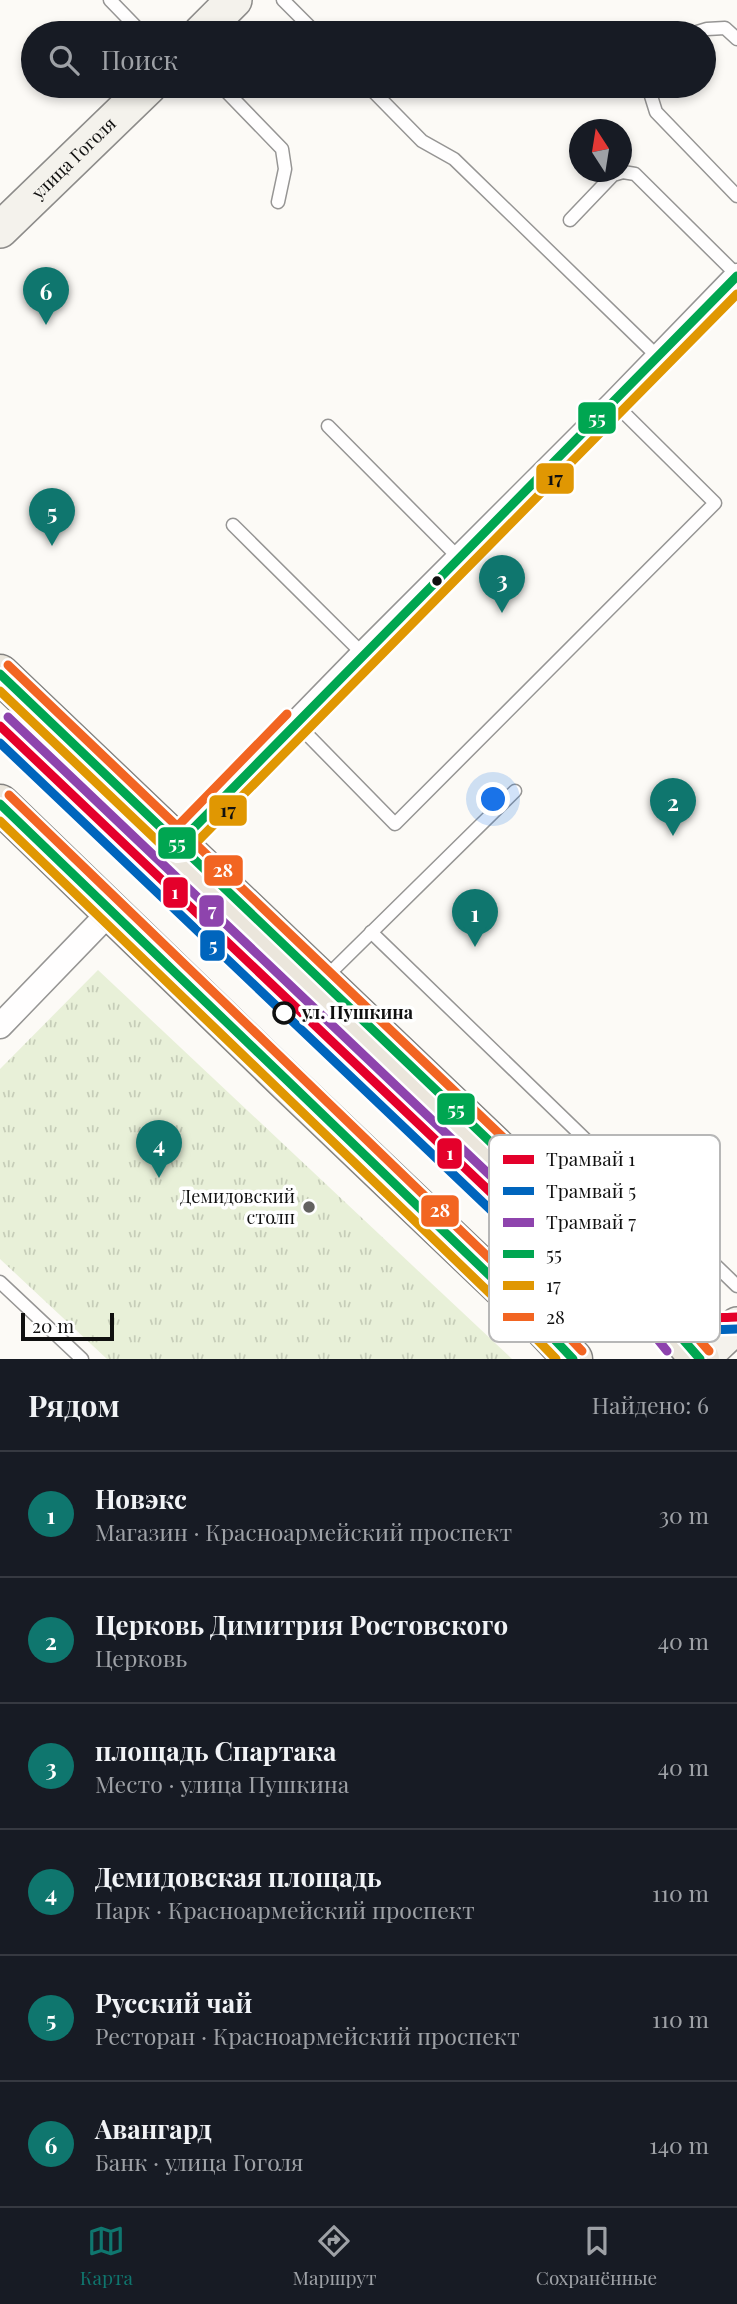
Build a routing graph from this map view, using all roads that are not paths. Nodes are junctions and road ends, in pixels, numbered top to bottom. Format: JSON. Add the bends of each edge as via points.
{"nodes":[{"id":1,"x":110,"y":0,"type":"edge"},
{"id":2,"x":234,"y":0,"type":"edge"},
{"id":3,"x":283,"y":0,"type":"edge"},
{"id":4,"x":130,"y":21,"type":"edge"},
{"id":5,"x":213,"y":21,"type":"edge"},
{"id":6,"x":304,"y":21,"type":"edge"},
{"id":7,"x":716,"y":28,"type":"edge"},
{"id":8,"x":737,"y":39,"type":"edge"},
{"id":9,"x":136,"y":98,"type":"edge"},
{"id":10,"x":233,"y":98,"type":"edge"},
{"id":11,"x":380,"y":98,"type":"edge"},
{"id":12,"x":652,"y":98,"type":"edge"},
{"id":13,"x":737,"y":196,"type":"edge"},
{"id":14,"x":278,"y":202,"type":"dead end"},
{"id":15,"x":570,"y":220,"type":"dead end"},
{"id":16,"x":0,"y":229,"type":"edge"},
{"id":17,"x":737,"y":275,"type":"edge"},
{"id":18,"x":658,"y":357,"type":"junction"},
{"id":19,"x":614,"y":403,"type":"junction"},
{"id":20,"x":328,"y":426,"type":"dead end"},
{"id":21,"x":233,"y":525,"type":"dead end"},
{"id":22,"x":459,"y":558,"type":"junction"},
{"id":23,"x":363,"y":654,"type":"junction"},
{"id":24,"x":0,"y":674,"type":"edge"},
{"id":25,"x":296,"y":723,"type":"junction"},
{"id":26,"x":515,"y":791,"type":"dead end"},
{"id":27,"x":0,"y":804,"type":"edge"},
{"id":28,"x":178,"y":844,"type":"junction"},
{"id":29,"x":111,"y":911,"type":"junction"},
{"id":30,"x":371,"y":932,"type":"junction"},
{"id":31,"x":322,"y":981,"type":"junction"},
{"id":32,"x":0,"y":1027,"type":"edge"},
{"id":33,"x":583,"y":1135,"type":"edge"},
{"id":34,"x":489,"y":1141,"type":"edge"},
{"id":35,"x":720,"y":1269,"type":"edge"},
{"id":36,"x":489,"y":1275,"type":"edge"},
{"id":37,"x":0,"y":1282,"type":"edge"},
{"id":38,"x":737,"y":1286,"type":"edge"},
{"id":39,"x":737,"y":1325,"type":"edge"},
{"id":40,"x":720,"y":1341,"type":"edge"},
{"id":41,"x":557,"y":1342,"type":"edge"},
{"id":42,"x":686,"y":1342,"type":"edge"},
{"id":43,"x":719,"y":1342,"type":"edge"},
{"id":44,"x":82,"y":1359,"type":"edge"},
{"id":45,"x":573,"y":1359,"type":"edge"},
{"id":46,"x":701,"y":1359,"type":"edge"}],
"edges":[{"from":1,"to":4,"type":"lane"},
{"from":2,"to":5,"type":"street"},
{"from":3,"to":6,"type":"lane"},
{"from":7,"to":8,"type":"lane","via":[[725,27]]},
{"from":9,"to":16,"type":"street","name":"улица Гоголя"},
{"from":10,"to":14,"type":"lane","via":[[282,149],[285,169]]},
{"from":11,"to":18,"type":"lane","via":[[422,141],[454,159]]},
{"from":12,"to":13,"type":"lane","via":[[656,112]]},
{"from":15,"to":17,"type":"lane","via":[[613,175],[635,174]]},
{"from":17,"to":18,"type":"street"},
{"from":18,"to":19,"type":"street"},
{"from":19,"to":22,"type":"street"},
{"from":19,"to":25,"type":"lane","via":[[715,503],[395,824]]},
{"from":20,"to":22,"type":"lane"},
{"from":21,"to":23,"type":"lane"},
{"from":22,"to":23,"type":"street"},
{"from":23,"to":25,"type":"street"},
{"from":24,"to":28,"type":"main road"},
{"from":25,"to":28,"type":"street"},
{"from":26,"to":30,"type":"lane"},
{"from":27,"to":29,"type":"main road"},
{"from":28,"to":31,"type":"main road"},
{"from":29,"to":32,"type":"street"},
{"from":29,"to":36,"type":"main road"},
{"from":30,"to":31,"type":"lane"},
{"from":30,"to":33,"type":"lane"},
{"from":31,"to":34,"type":"main road"},
{"from":35,"to":38,"type":"lane"},
{"from":37,"to":44,"type":"lane"},
{"from":39,"to":40,"type":"street"},
{"from":41,"to":45,"type":"main road"},
{"from":42,"to":46,"type":"main road"},
{"from":43,"to":46,"type":"street"}]}
